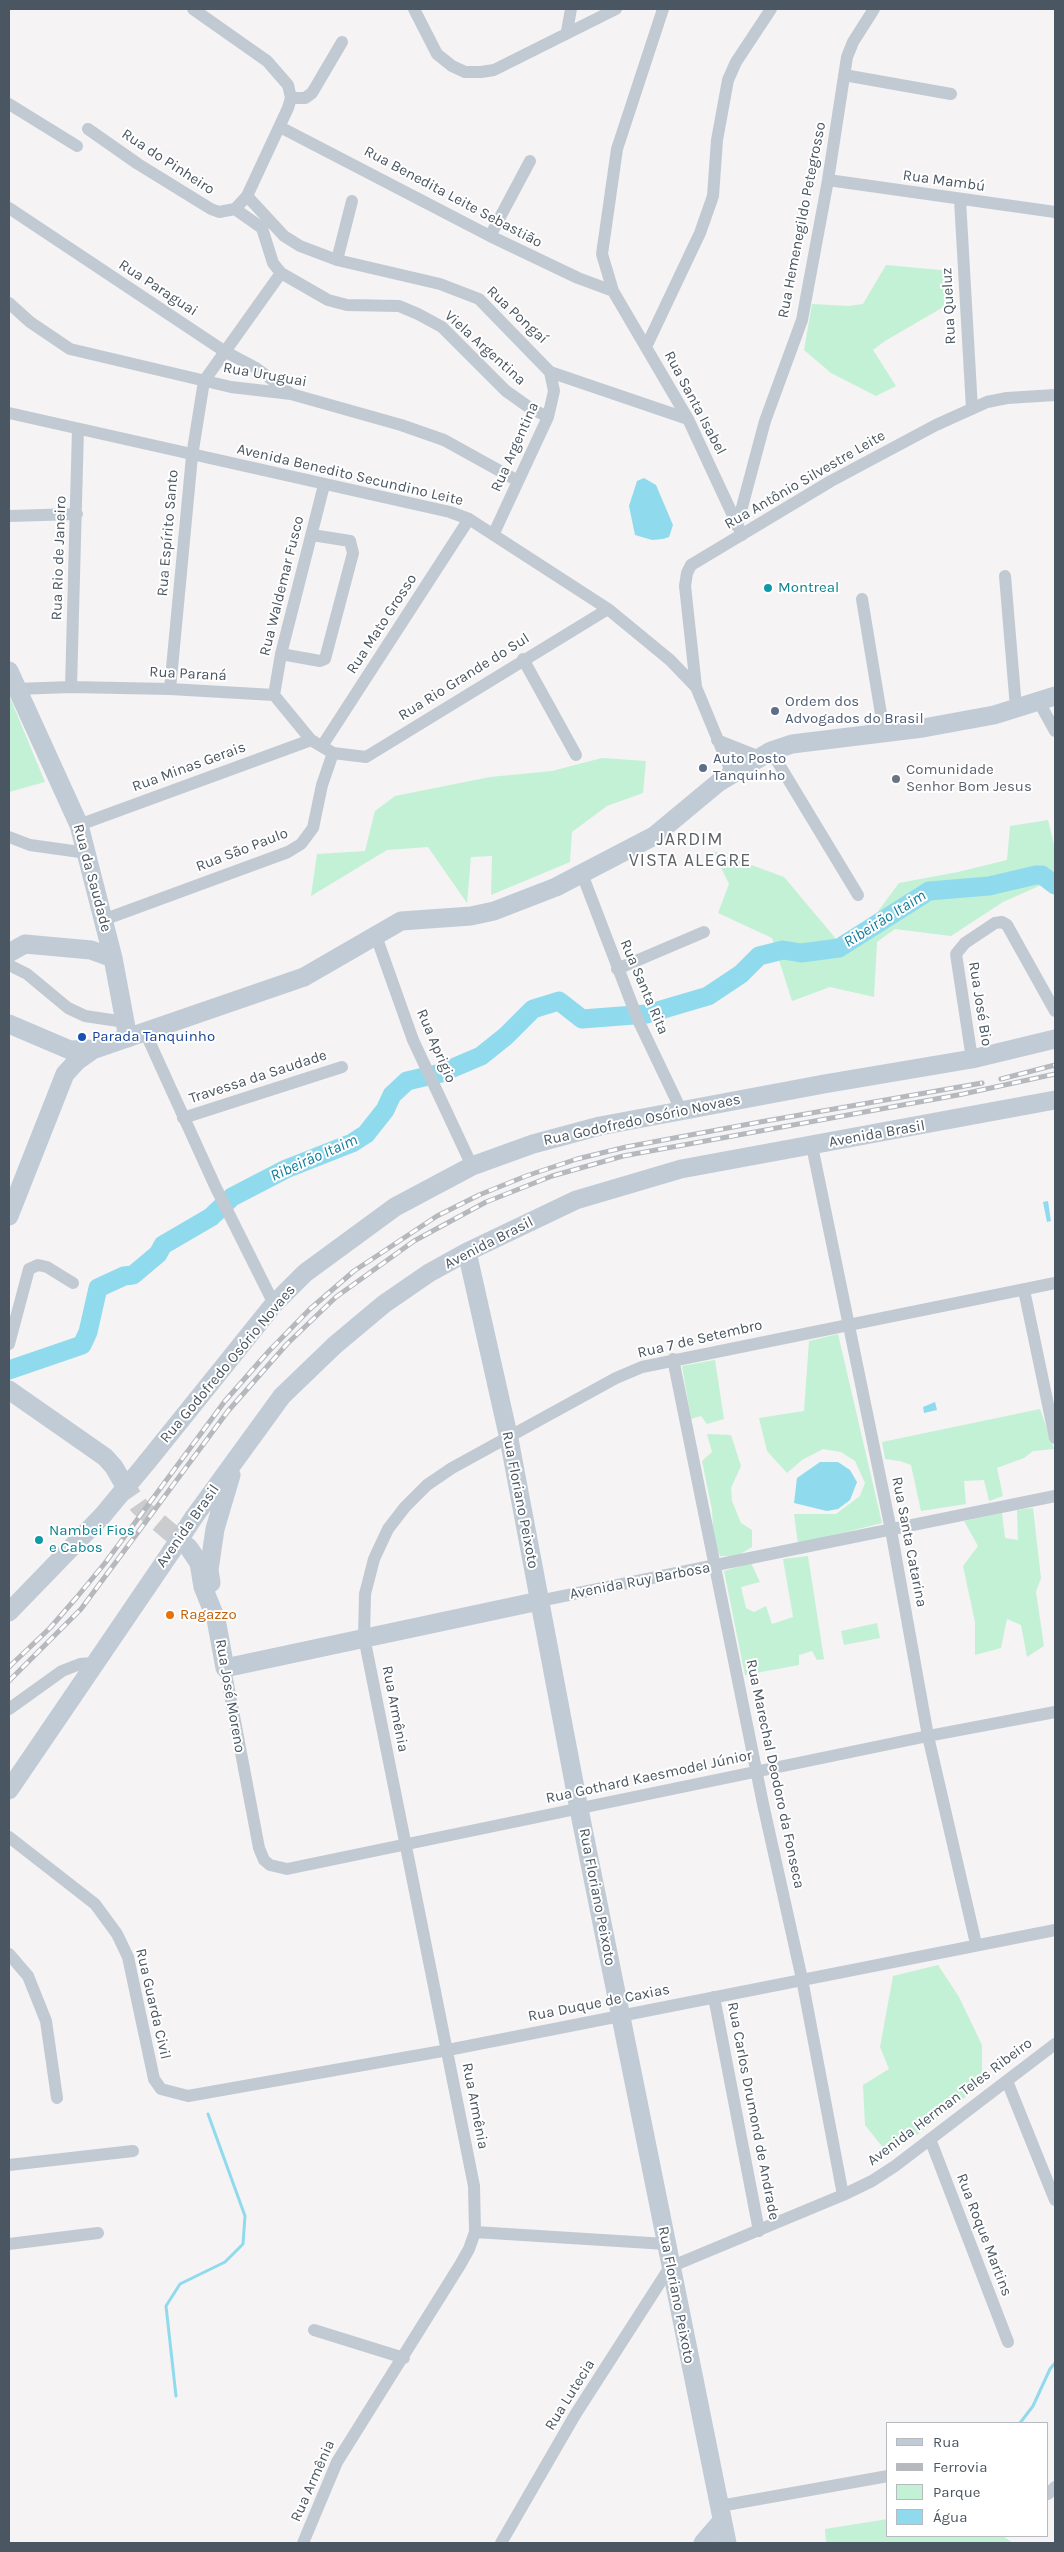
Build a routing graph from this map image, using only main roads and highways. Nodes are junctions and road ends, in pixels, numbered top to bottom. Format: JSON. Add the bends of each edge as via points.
{"nodes":[{"id":1,"x":9,"y":671,"type":"edge"},
{"id":2,"x":1047,"y":699,"type":"edge"},
{"id":3,"x":105,"y":928,"type":"junction"},
{"id":4,"x":14,"y":945,"type":"edge"},
{"id":5,"x":91,"y":950,"type":"junction"},
{"id":6,"x":113,"y":958,"type":"junction"},
{"id":7,"x":9,"y":1024,"type":"edge"},
{"id":8,"x":132,"y":1030,"type":"junction"},
{"id":9,"x":1055,"y":1039,"type":"edge"},
{"id":10,"x":43,"y":1040,"type":"junction"},
{"id":11,"x":95,"y":1049,"type":"junction"},
{"id":12,"x":59,"y":1087,"type":"junction"},
{"id":13,"x":1055,"y":1100,"type":"edge"},
{"id":14,"x":9,"y":1216,"type":"edge"},
{"id":15,"x":467,"y":1252,"type":"junction"},
{"id":16,"x":9,"y":1390,"type":"edge"},
{"id":17,"x":237,"y":1457,"type":"junction"},
{"id":18,"x":122,"y":1481,"type":"tunnel mouth"},
{"id":19,"x":189,"y":1548,"type":"tunnel mouth"},
{"id":20,"x":539,"y":1601,"type":"junction"},
{"id":21,"x":9,"y":1612,"type":"edge"},
{"id":22,"x":216,"y":1618,"type":"junction"},
{"id":23,"x":225,"y":1668,"type":"joint"},
{"id":24,"x":9,"y":1790,"type":"edge"},
{"id":25,"x":721,"y":2514,"type":"junction"},
{"id":26,"x":703,"y":2543,"type":"edge"},
{"id":27,"x":727,"y":2543,"type":"edge"}],
"edges":[{"from":1,"to":3,"type":"main road","name":"Rua da Saudade","via":[[79,826]]},
{"from":2,"to":8,"type":"main road","via":[[976,718],[792,744],[766,754],[732,774],[654,836],[582,874],[494,911],[471,916],[407,919],[304,978]]},
{"from":3,"to":5,"type":"main road"},
{"from":3,"to":6,"type":"main road","name":"Rua da Saudade"},
{"from":4,"to":5,"type":"main road"},
{"from":5,"to":6,"type":"main road"},
{"from":6,"to":8,"type":"main road","name":"Rua da Saudade"},
{"from":7,"to":10,"type":"main road"},
{"from":8,"to":11,"type":"main road"},
{"from":9,"to":21,"type":"main road","name":"Rua Godofredo Osório Novaes","bridge":true,"via":[[972,1059],[600,1126],[532,1144],[472,1166],[395,1207],[305,1273],[274,1304],[103,1514]]},
{"from":10,"to":11,"type":"main road","via":[[70,1050]]},
{"from":10,"to":12,"type":"main road","via":[[55,1059]]},
{"from":11,"to":12,"type":"main road","via":[[70,1067]]},
{"from":12,"to":14,"type":"main road"},
{"from":13,"to":15,"type":"main road","name":"Avenida Brasil","via":[[681,1169],[576,1200]]},
{"from":15,"to":17,"type":"main road","name":"Avenida Brasil","via":[[384,1304],[335,1345],[282,1396]]},
{"from":15,"to":20,"type":"main road","name":"Rua Floriano Peixoto","via":[[509,1439]]},
{"from":16,"to":18,"type":"main road","via":[[91,1446],[114,1467]]},
{"from":17,"to":22,"type":"main road","via":[[221,1506],[211,1556]]},
{"from":17,"to":24,"type":"main road","name":"Avenida Brasil","bridge":true},
{"from":19,"to":22,"type":"main road","name":"Rua José Moreno","via":[[199,1563],[203,1587]]},
{"from":20,"to":23,"type":"main road","name":"Avenida Ruy Barbosa"},
{"from":20,"to":25,"type":"main road","name":"Rua Floriano Peixoto"},
{"from":22,"to":23,"type":"main road","name":"Rua José Moreno"},
{"from":25,"to":26,"type":"main road"},
{"from":25,"to":27,"type":"main road","name":"Rua Floriano Peixoto"}]}
